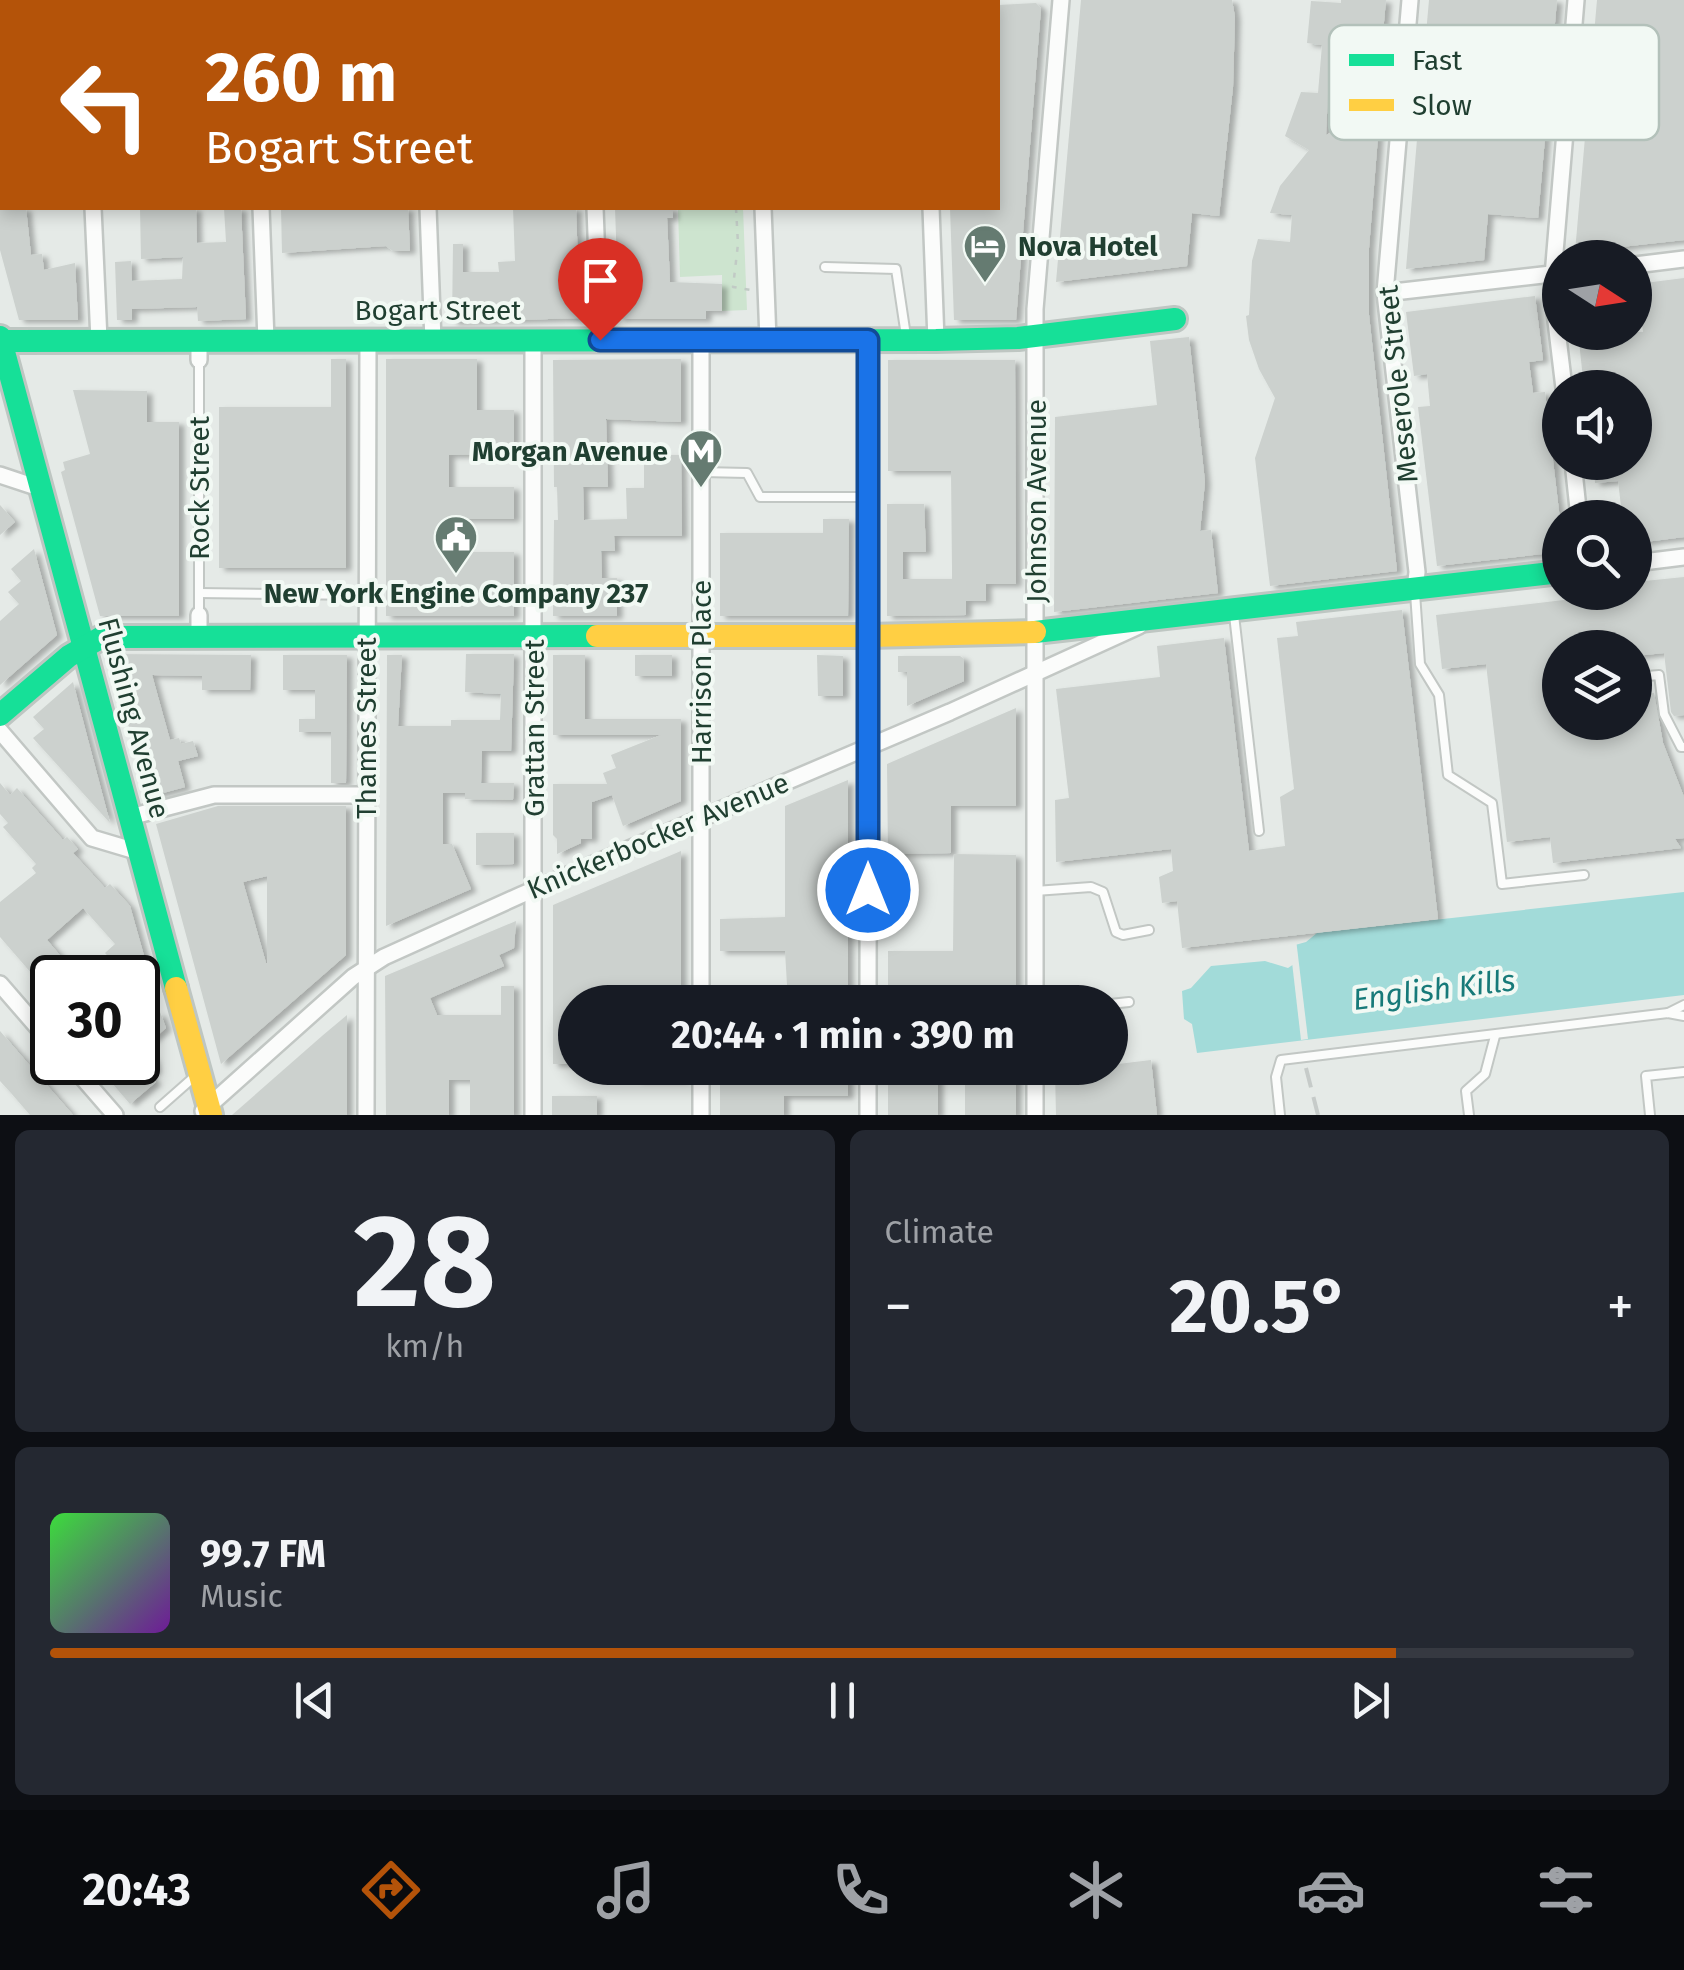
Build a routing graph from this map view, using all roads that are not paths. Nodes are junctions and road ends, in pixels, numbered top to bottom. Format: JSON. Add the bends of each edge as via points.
{"nodes":[{"id":1,"x":1061,"y":0,"type":"edge"},
{"id":2,"x":1410,"y":0,"type":"edge"},
{"id":3,"x":1576,"y":0,"type":"edge"},
{"id":4,"x":1408,"y":25,"type":"edge"},
{"id":5,"x":1574,"y":25,"type":"edge"},
{"id":6,"x":1398,"y":140,"type":"edge"},
{"id":7,"x":1566,"y":140,"type":"edge"},
{"id":8,"x":93,"y":210,"type":"edge"},
{"id":9,"x":261,"y":210,"type":"edge"},
{"id":10,"x":428,"y":210,"type":"edge"},
{"id":11,"x":595,"y":210,"type":"edge"},
{"id":12,"x":763,"y":210,"type":"edge"},
{"id":13,"x":931,"y":210,"type":"edge"},
{"id":14,"x":1559,"y":240,"type":"edge"},
{"id":15,"x":1684,"y":259,"type":"edge"},
{"id":16,"x":1652,"y":262,"type":"edge"},
{"id":17,"x":825,"y":267,"type":"dead end"},
{"id":18,"x":1542,"y":276,"type":"edge"},
{"id":19,"x":1385,"y":293,"type":"junction"},
{"id":20,"x":1174,"y":319,"type":"dead end"},
{"id":21,"x":1035,"y":336,"type":"junction"},
{"id":22,"x":1,"y":339,"type":"edge"},
{"id":23,"x":98,"y":340,"type":"junction"},
{"id":24,"x":266,"y":340,"type":"junction"},
{"id":25,"x":534,"y":340,"type":"junction"},
{"id":26,"x":600,"y":340,"type":"junction"},
{"id":27,"x":768,"y":340,"type":"junction"},
{"id":28,"x":868,"y":340,"type":"junction"},
{"id":29,"x":906,"y":340,"type":"junction"},
{"id":30,"x":936,"y":340,"type":"junction"},
{"id":31,"x":368,"y":341,"type":"junction"},
{"id":32,"x":433,"y":341,"type":"junction"},
{"id":33,"x":702,"y":341,"type":"junction"},
{"id":34,"x":198,"y":350,"type":"junction"},
{"id":35,"x":701,"y":472,"type":"junction"},
{"id":36,"x":0,"y":475,"type":"edge"},
{"id":37,"x":38,"y":488,"type":"junction"},
{"id":38,"x":868,"y":498,"type":"junction"},
{"id":39,"x":1684,"y":557,"type":"edge"},
{"id":40,"x":1652,"y":560,"type":"edge"},
{"id":41,"x":1542,"y":574,"type":"edge"},
{"id":42,"x":1416,"y":589,"type":"junction"},
{"id":43,"x":198,"y":593,"type":"junction"},
{"id":44,"x":367,"y":596,"type":"junction"},
{"id":45,"x":1234,"y":611,"type":"junction"},
{"id":46,"x":1156,"y":618,"type":"junction"},
{"id":47,"x":198,"y":625,"type":"junction"},
{"id":48,"x":1035,"y":630,"type":"junction"},
{"id":49,"x":366,"y":636,"type":"junction"},
{"id":50,"x":534,"y":636,"type":"junction"},
{"id":51,"x":701,"y":636,"type":"junction"},
{"id":52,"x":868,"y":636,"type":"junction"},
{"id":53,"x":84,"y":647,"type":"junction"},
{"id":54,"x":1036,"y":675,"type":"junction"},
{"id":55,"x":1652,"y":675,"type":"edge"},
{"id":56,"x":0,"y":715,"type":"edge"},
{"id":57,"x":0,"y":731,"type":"edge"},
{"id":58,"x":1684,"y":747,"type":"edge"},
{"id":59,"x":868,"y":748,"type":"junction"},
{"id":60,"x":366,"y":795,"type":"junction"},
{"id":61,"x":130,"y":817,"type":"junction"},
{"id":62,"x":700,"y":818,"type":"junction"},
{"id":63,"x":1259,"y":831,"type":"dead end"},
{"id":64,"x":139,"y":852,"type":"junction"},
{"id":65,"x":1584,"y":875,"type":"dead end"},
{"id":66,"x":534,"y":889,"type":"junction"},
{"id":67,"x":1035,"y":891,"type":"junction"},
{"id":68,"x":1148,"y":930,"type":"dead end"},
{"id":69,"x":366,"y":968,"type":"junction"},
{"id":70,"x":0,"y":984,"type":"edge"},
{"id":71,"x":701,"y":985,"type":"edge"},
{"id":72,"x":868,"y":985,"type":"edge"},
{"id":73,"x":1035,"y":985,"type":"edge"},
{"id":74,"x":1684,"y":1004,"type":"edge"},
{"id":75,"x":1668,"y":1013,"type":"junction"},
{"id":76,"x":1684,"y":1016,"type":"edge"},
{"id":77,"x":30,"y":1019,"type":"edge"},
{"id":78,"x":1495,"y":1036,"type":"junction"},
{"id":79,"x":200,"y":1072,"type":"junction"},
{"id":80,"x":1684,"y":1072,"type":"edge"},
{"id":81,"x":89,"y":1085,"type":"edge"},
{"id":82,"x":701,"y":1085,"type":"edge"},
{"id":83,"x":868,"y":1085,"type":"edge"},
{"id":84,"x":1035,"y":1085,"type":"edge"},
{"id":85,"x":160,"y":1106,"type":"dead end"},
{"id":86,"x":206,"y":1112,"type":"edge"},
{"id":87,"x":115,"y":1115,"type":"edge"},
{"id":88,"x":366,"y":1115,"type":"edge"},
{"id":89,"x":534,"y":1115,"type":"edge"},
{"id":90,"x":701,"y":1115,"type":"edge"},
{"id":91,"x":868,"y":1115,"type":"edge"},
{"id":92,"x":1035,"y":1115,"type":"edge"},
{"id":93,"x":1280,"y":1115,"type":"edge"},
{"id":94,"x":1469,"y":1115,"type":"edge"},
{"id":95,"x":1650,"y":1115,"type":"edge"}],
"edges":[{"from":1,"to":21,"type":"street","name":"Johnson Avenue"},
{"from":2,"to":4,"type":"street","name":"Meserole Street"},
{"from":3,"to":5,"type":"street"},
{"from":6,"to":19,"type":"street","name":"Meserole Street"},
{"from":7,"to":14,"type":"street"},
{"from":8,"to":23,"type":"street"},
{"from":9,"to":24,"type":"street"},
{"from":10,"to":32,"type":"street"},
{"from":11,"to":26,"type":"street"},
{"from":12,"to":27,"type":"street"},
{"from":13,"to":30,"type":"street"},
{"from":15,"to":16,"type":"street"},
{"from":17,"to":29,"type":"lane","via":[[896,268]]},
{"from":18,"to":19,"type":"street"},
{"from":19,"to":42,"type":"street","name":"Meserole Street"},
{"from":20,"to":21,"type":"street","name":"Bogart Street"},
{"from":21,"to":30,"type":"street","name":"Bogart Street"},
{"from":21,"to":48,"type":"street","name":"Johnson Avenue"},
{"from":22,"to":23,"type":"street","name":"Bogart Street"},
{"from":22,"to":37,"type":"street","name":"Flushing Avenue"},
{"from":23,"to":34,"type":"street","name":"Bogart Street"},
{"from":24,"to":31,"type":"street","name":"Bogart Street"},
{"from":24,"to":34,"type":"street","name":"Bogart Street"},
{"from":25,"to":26,"type":"street","name":"Bogart Street"},
{"from":25,"to":32,"type":"street","name":"Bogart Street"},
{"from":25,"to":50,"type":"street","name":"Grattan Street"},
{"from":26,"to":33,"type":"street","name":"Bogart Street"},
{"from":27,"to":28,"type":"street","name":"Bogart Street"},
{"from":27,"to":33,"type":"street","name":"Bogart Street"},
{"from":28,"to":29,"type":"street","name":"Bogart Street"},
{"from":28,"to":38,"type":"street"},
{"from":29,"to":30,"type":"street","name":"Bogart Street"},
{"from":31,"to":32,"type":"street","name":"Bogart Street"},
{"from":31,"to":44,"type":"street","name":"Thames Street"},
{"from":33,"to":35,"type":"street","name":"Harrison Place"},
{"from":34,"to":43,"type":"lane","name":"Rock Street"},
{"from":35,"to":38,"type":"lane","via":[[746,472],[760,497]]},
{"from":35,"to":51,"type":"street","name":"Harrison Place"},
{"from":36,"to":37,"type":"street"},
{"from":37,"to":53,"type":"street","name":"Flushing Avenue"},
{"from":38,"to":52,"type":"street"},
{"from":39,"to":40,"type":"street"},
{"from":41,"to":42,"type":"street"},
{"from":42,"to":45,"type":"street"},
{"from":42,"to":65,"type":"lane","via":[[1420,664],[1439,694],[1448,774],[1492,802],[1502,884]]},
{"from":43,"to":44,"type":"lane"},
{"from":43,"to":47,"type":"lane","name":"Rock Street"},
{"from":44,"to":49,"type":"street","name":"Thames Street"},
{"from":45,"to":46,"type":"street"},
{"from":45,"to":63,"type":"lane"},
{"from":46,"to":48,"type":"street"},
{"from":46,"to":54,"type":"street","name":"Knickerbocker Avenue"},
{"from":47,"to":49,"type":"street"},
{"from":47,"to":53,"type":"street","via":[[102,637]]},
{"from":48,"to":52,"type":"street"},
{"from":48,"to":54,"type":"street","name":"Johnson Avenue"},
{"from":49,"to":50,"type":"street"},
{"from":49,"to":60,"type":"street","name":"Thames Street"},
{"from":50,"to":51,"type":"street"},
{"from":50,"to":66,"type":"street","name":"Grattan Street"},
{"from":51,"to":52,"type":"street"},
{"from":51,"to":62,"type":"street","name":"Harrison Place"},
{"from":52,"to":59,"type":"street"},
{"from":53,"to":56,"type":"street"},
{"from":53,"to":61,"type":"street","name":"Flushing Avenue"},
{"from":54,"to":59,"type":"street","name":"Knickerbocker Avenue"},
{"from":54,"to":67,"type":"street","name":"Johnson Avenue"},
{"from":55,"to":58,"type":"lane","via":[[1660,674],[1664,714]]},
{"from":57,"to":64,"type":"street","via":[[92,838]]},
{"from":59,"to":62,"type":"street","name":"Knickerbocker Avenue"},
{"from":59,"to":72,"type":"street"},
{"from":60,"to":61,"type":"street","via":[[214,795]]},
{"from":60,"to":69,"type":"street","name":"Thames Street"},
{"from":61,"to":64,"type":"street","name":"Flushing Avenue"},
{"from":62,"to":66,"type":"street","name":"Knickerbocker Avenue"},
{"from":62,"to":71,"type":"street","name":"Harrison Place"},
{"from":64,"to":79,"type":"street","name":"Flushing Avenue"},
{"from":66,"to":69,"type":"street","name":"Knickerbocker Avenue"},
{"from":66,"to":89,"type":"street","name":"Grattan Street"},
{"from":67,"to":68,"type":"lane","via":[[1091,887],[1103,892],[1116,932]]},
{"from":67,"to":73,"type":"street","name":"Johnson Avenue"},
{"from":69,"to":86,"type":"street","name":"Knickerbocker Avenue"},
{"from":69,"to":88,"type":"street","name":"Thames Street"},
{"from":70,"to":77,"type":"street"},
{"from":74,"to":75,"type":"lane"},
{"from":75,"to":76,"type":"lane"},
{"from":75,"to":78,"type":"lane"},
{"from":78,"to":93,"type":"lane","via":[[1281,1060]]},
{"from":78,"to":94,"type":"lane","via":[[1485,1074],[1466,1091]]},
{"from":79,"to":85,"type":"lane"},
{"from":79,"to":86,"type":"street","name":"Flushing Avenue"},
{"from":80,"to":95,"type":"lane","via":[[1646,1076]]},
{"from":81,"to":87,"type":"street"},
{"from":82,"to":90,"type":"street"},
{"from":83,"to":91,"type":"street"},
{"from":84,"to":92,"type":"street"}]}
